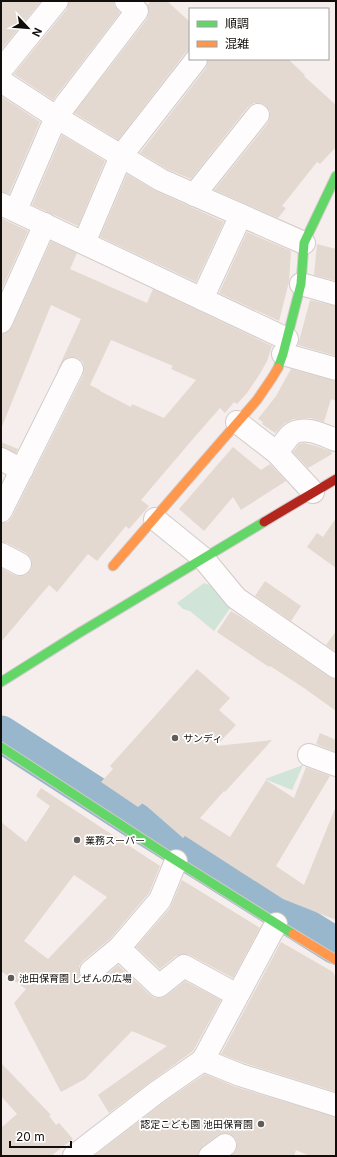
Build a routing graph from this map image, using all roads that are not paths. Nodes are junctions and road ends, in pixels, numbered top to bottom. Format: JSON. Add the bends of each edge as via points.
{"nodes":[{"id":1,"x":57,"y":1,"type":"edge"},
{"id":2,"x":126,"y":1,"type":"edge"},
{"id":3,"x":196,"y":60,"type":"edge"},
{"id":4,"x":1,"y":70,"type":"edge"},
{"id":5,"x":1,"y":81,"type":"edge"},
{"id":6,"x":258,"y":115,"type":"dead end"},
{"id":7,"x":56,"y":117,"type":"junction"},
{"id":8,"x":121,"y":156,"type":"junction"},
{"id":9,"x":336,"y":176,"type":"edge"},
{"id":10,"x":194,"y":195,"type":"junction"},
{"id":11,"x":9,"y":207,"type":"edge"},
{"id":12,"x":241,"y":216,"type":"junction"},
{"id":13,"x":45,"y":224,"type":"junction"},
{"id":14,"x":84,"y":243,"type":"junction"},
{"id":15,"x":304,"y":244,"type":"junction"},
{"id":16,"x":301,"y":284,"type":"junction"},
{"id":17,"x":336,"y":294,"type":"edge"},
{"id":18,"x":202,"y":299,"type":"junction"},
{"id":19,"x":1,"y":322,"type":"edge"},
{"id":20,"x":285,"y":347,"type":"junction"},
{"id":21,"x":72,"y":368,"type":"dead end"},
{"id":22,"x":336,"y":369,"type":"edge"},
{"id":23,"x":237,"y":422,"type":"junction"},
{"id":24,"x":336,"y":440,"type":"edge"},
{"id":25,"x":277,"y":453,"type":"junction"},
{"id":26,"x":1,"y":459,"type":"edge"},
{"id":27,"x":22,"y":470,"type":"junction"},
{"id":28,"x":327,"y":488,"type":"edge"},
{"id":29,"x":1,"y":511,"type":"edge"},
{"id":30,"x":155,"y":519,"type":"junction"},
{"id":31,"x":1,"y":554,"type":"edge"},
{"id":32,"x":203,"y":558,"type":"junction"},
{"id":33,"x":20,"y":564,"type":"dead end"},
{"id":34,"x":112,"y":566,"type":"dead end"},
{"id":35,"x":336,"y":667,"type":"edge"},
{"id":36,"x":1,"y":682,"type":"edge"},
{"id":37,"x":1,"y":747,"type":"edge"},
{"id":38,"x":309,"y":755,"type":"dead end"},
{"id":39,"x":336,"y":765,"type":"edge"},
{"id":40,"x":176,"y":861,"type":"junction"},
{"id":41,"x":276,"y":924,"type":"junction"},
{"id":42,"x":119,"y":948,"type":"junction"},
{"id":43,"x":336,"y":960,"type":"edge"},
{"id":44,"x":91,"y":971,"type":"dead end"},
{"id":45,"x":237,"y":995,"type":"junction"},
{"id":46,"x":203,"y":1060,"type":"junction"},
{"id":47,"x":336,"y":1105,"type":"edge"},
{"id":48,"x":74,"y":1156,"type":"edge"}],
"edges":[{"from":1,"to":4,"type":"street"},
{"from":2,"to":7,"type":"street","via":[[137,11]]},
{"from":3,"to":8,"type":"street"},
{"from":5,"to":7,"type":"street"},
{"from":6,"to":10,"type":"street"},
{"from":7,"to":8,"type":"street"},
{"from":7,"to":11,"type":"street"},
{"from":8,"to":10,"type":"street","via":[[161,180]]},
{"from":8,"to":14,"type":"street"},
{"from":9,"to":15,"type":"street"},
{"from":10,"to":12,"type":"street"},
{"from":11,"to":13,"type":"street"},
{"from":12,"to":15,"type":"street"},
{"from":12,"to":18,"type":"street"},
{"from":13,"to":14,"type":"street"},
{"from":13,"to":19,"type":"street"},
{"from":14,"to":18,"type":"street"},
{"from":15,"to":16,"type":"street"},
{"from":16,"to":17,"type":"street"},
{"from":16,"to":20,"type":"street"},
{"from":18,"to":20,"type":"street"},
{"from":20,"to":22,"type":"street"},
{"from":20,"to":23,"type":"street","via":[[264,392]]},
{"from":21,"to":27,"type":"street"},
{"from":23,"to":25,"type":"street"},
{"from":23,"to":30,"type":"street"},
{"from":24,"to":25,"type":"street","via":[[304,430],[292,434]]},
{"from":25,"to":28,"type":"street"},
{"from":26,"to":27,"type":"street"},
{"from":27,"to":29,"type":"street"},
{"from":28,"to":32,"type":"street"},
{"from":30,"to":32,"type":"street"},
{"from":30,"to":34,"type":"street"},
{"from":31,"to":33,"type":"street"},
{"from":32,"to":35,"type":"street","via":[[236,598]]},
{"from":32,"to":36,"type":"street"},
{"from":37,"to":40,"type":"street"},
{"from":38,"to":39,"type":"street"},
{"from":40,"to":41,"type":"street"},
{"from":40,"to":42,"type":"street","via":[[160,900]]},
{"from":41,"to":43,"type":"street"},
{"from":41,"to":45,"type":"street"},
{"from":42,"to":44,"type":"street"},
{"from":42,"to":45,"type":"street","via":[[159,986],[184,966]]},
{"from":45,"to":46,"type":"street"},
{"from":46,"to":47,"type":"street","via":[[240,1075]]},
{"from":46,"to":48,"type":"street"}]}
